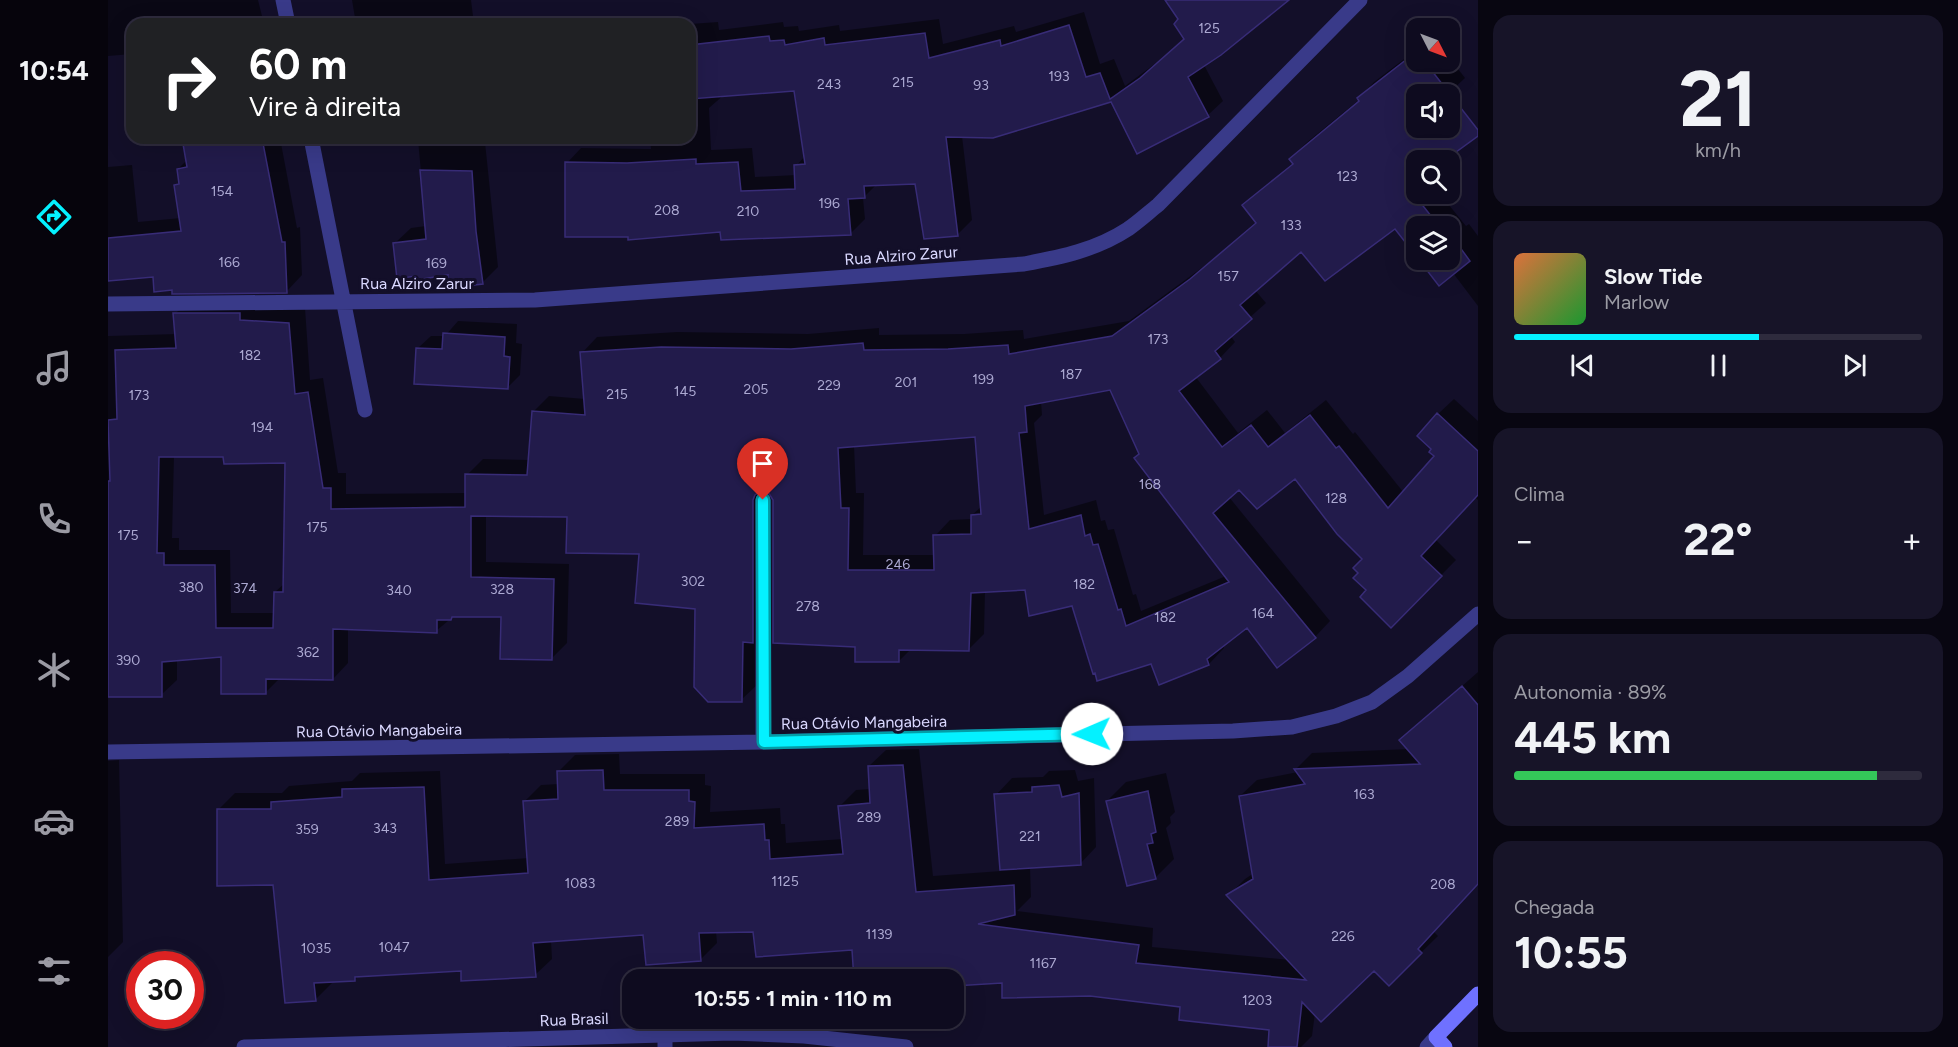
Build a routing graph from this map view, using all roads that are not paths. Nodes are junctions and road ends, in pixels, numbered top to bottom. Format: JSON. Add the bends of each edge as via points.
{"nodes":[{"id":1,"x":283,"y":0,"type":"edge"},
{"id":2,"x":1360,"y":0,"type":"edge"},
{"id":3,"x":287,"y":18,"type":"edge"},
{"id":4,"x":311,"y":144,"type":"edge"},
{"id":5,"x":344,"y":302,"type":"junction"},
{"id":6,"x":108,"y":304,"type":"edge"},
{"id":7,"x":365,"y":410,"type":"dead end"},
{"id":8,"x":763,"y":500,"type":"dead end"},
{"id":9,"x":1478,"y":614,"type":"edge"},
{"id":10,"x":764,"y":742,"type":"junction"},
{"id":11,"x":108,"y":752,"type":"edge"},
{"id":12,"x":1478,"y":994,"type":"edge"},
{"id":13,"x":665,"y":1041,"type":"edge"},
{"id":14,"x":1436,"y":1044,"type":"edge"},
{"id":15,"x":244,"y":1047,"type":"edge"},
{"id":16,"x":906,"y":1047,"type":"edge"}],
"edges":[{"from":1,"to":3,"type":"street"},
{"from":2,"to":5,"type":"street","name":"Rua Alziro Zarur","via":[[1158,205],[1128,229],[1067,256],[1024,264],[535,300]]},
{"from":4,"to":5,"type":"street"},
{"from":5,"to":6,"type":"street","name":"Rua Alziro Zarur"},
{"from":5,"to":7,"type":"street"},
{"from":8,"to":10,"type":"street"},
{"from":9,"to":10,"type":"street","name":"Rua Otávio Mangabeira","via":[[1372,702],[1292,727]]},
{"from":10,"to":11,"type":"street","name":"Rua Otávio Mangabeira"},
{"from":12,"to":14,"type":"main road"},
{"from":13,"to":15,"type":"street","name":"Rua Brasil"},
{"from":13,"to":16,"type":"street","name":"Rua Brasil","via":[[732,1033],[804,1035]]}]}
